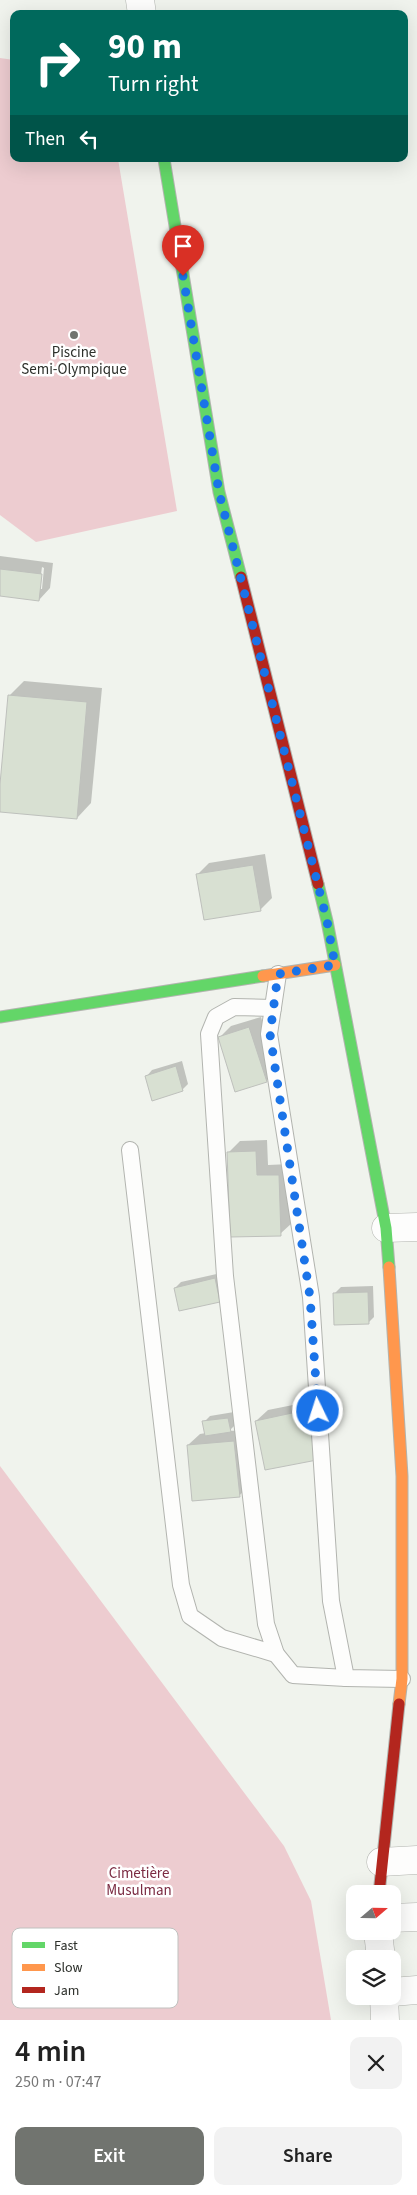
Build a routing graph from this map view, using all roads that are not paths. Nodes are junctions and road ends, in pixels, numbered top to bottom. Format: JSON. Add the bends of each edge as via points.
{"nodes":[{"id":1,"x":164,"y":162,"type":"edge"},
{"id":2,"x":335,"y":965,"type":"junction"},
{"id":3,"x":278,"y":974,"type":"junction"},
{"id":4,"x":273,"y":1008,"type":"junction"},
{"id":5,"x":0,"y":1017,"type":"edge"},
{"id":6,"x":130,"y":1150,"type":"dead end"},
{"id":7,"x":417,"y":1227,"type":"edge"},
{"id":8,"x":386,"y":1228,"type":"junction"},
{"id":9,"x":276,"y":1654,"type":"junction"},
{"id":10,"x":346,"y":1678,"type":"junction"},
{"id":11,"x":402,"y":1679,"type":"junction"},
{"id":12,"x":417,"y":1860,"type":"edge"},
{"id":13,"x":381,"y":1862,"type":"junction"},
{"id":14,"x":380,"y":1885,"type":"edge"},
{"id":15,"x":417,"y":1917,"type":"edge"},
{"id":16,"x":401,"y":1918,"type":"edge"},
{"id":17,"x":417,"y":1990,"type":"edge"},
{"id":18,"x":401,"y":1991,"type":"edge"},
{"id":19,"x":384,"y":2005,"type":"edge"},
{"id":20,"x":384,"y":2020,"type":"edge"}],
"edges":[{"from":1,"to":2,"type":"street","via":[[219,492],[327,921]]},
{"from":2,"to":3,"type":"street"},
{"from":2,"to":8,"type":"street"},
{"from":3,"to":4,"type":"lane"},
{"from":3,"to":5,"type":"street"},
{"from":4,"to":9,"type":"lane","via":[[234,1007],[216,1017],[209,1034],[225,1276],[266,1624]]},
{"from":4,"to":10,"type":"lane","via":[[270,1034],[310,1297],[331,1601]]},
{"from":6,"to":9,"type":"lane","via":[[181,1585],[190,1616],[222,1638]]},
{"from":7,"to":8,"type":"street"},
{"from":8,"to":11,"type":"street","via":[[402,1476]]},
{"from":9,"to":10,"type":"lane","via":[[294,1675]]},
{"from":10,"to":11,"type":"lane"},
{"from":11,"to":13,"type":"street"},
{"from":12,"to":13,"type":"street"},
{"from":13,"to":14,"type":"street"},
{"from":15,"to":16,"type":"street"},
{"from":17,"to":18,"type":"street"},
{"from":19,"to":20,"type":"street"}]}
